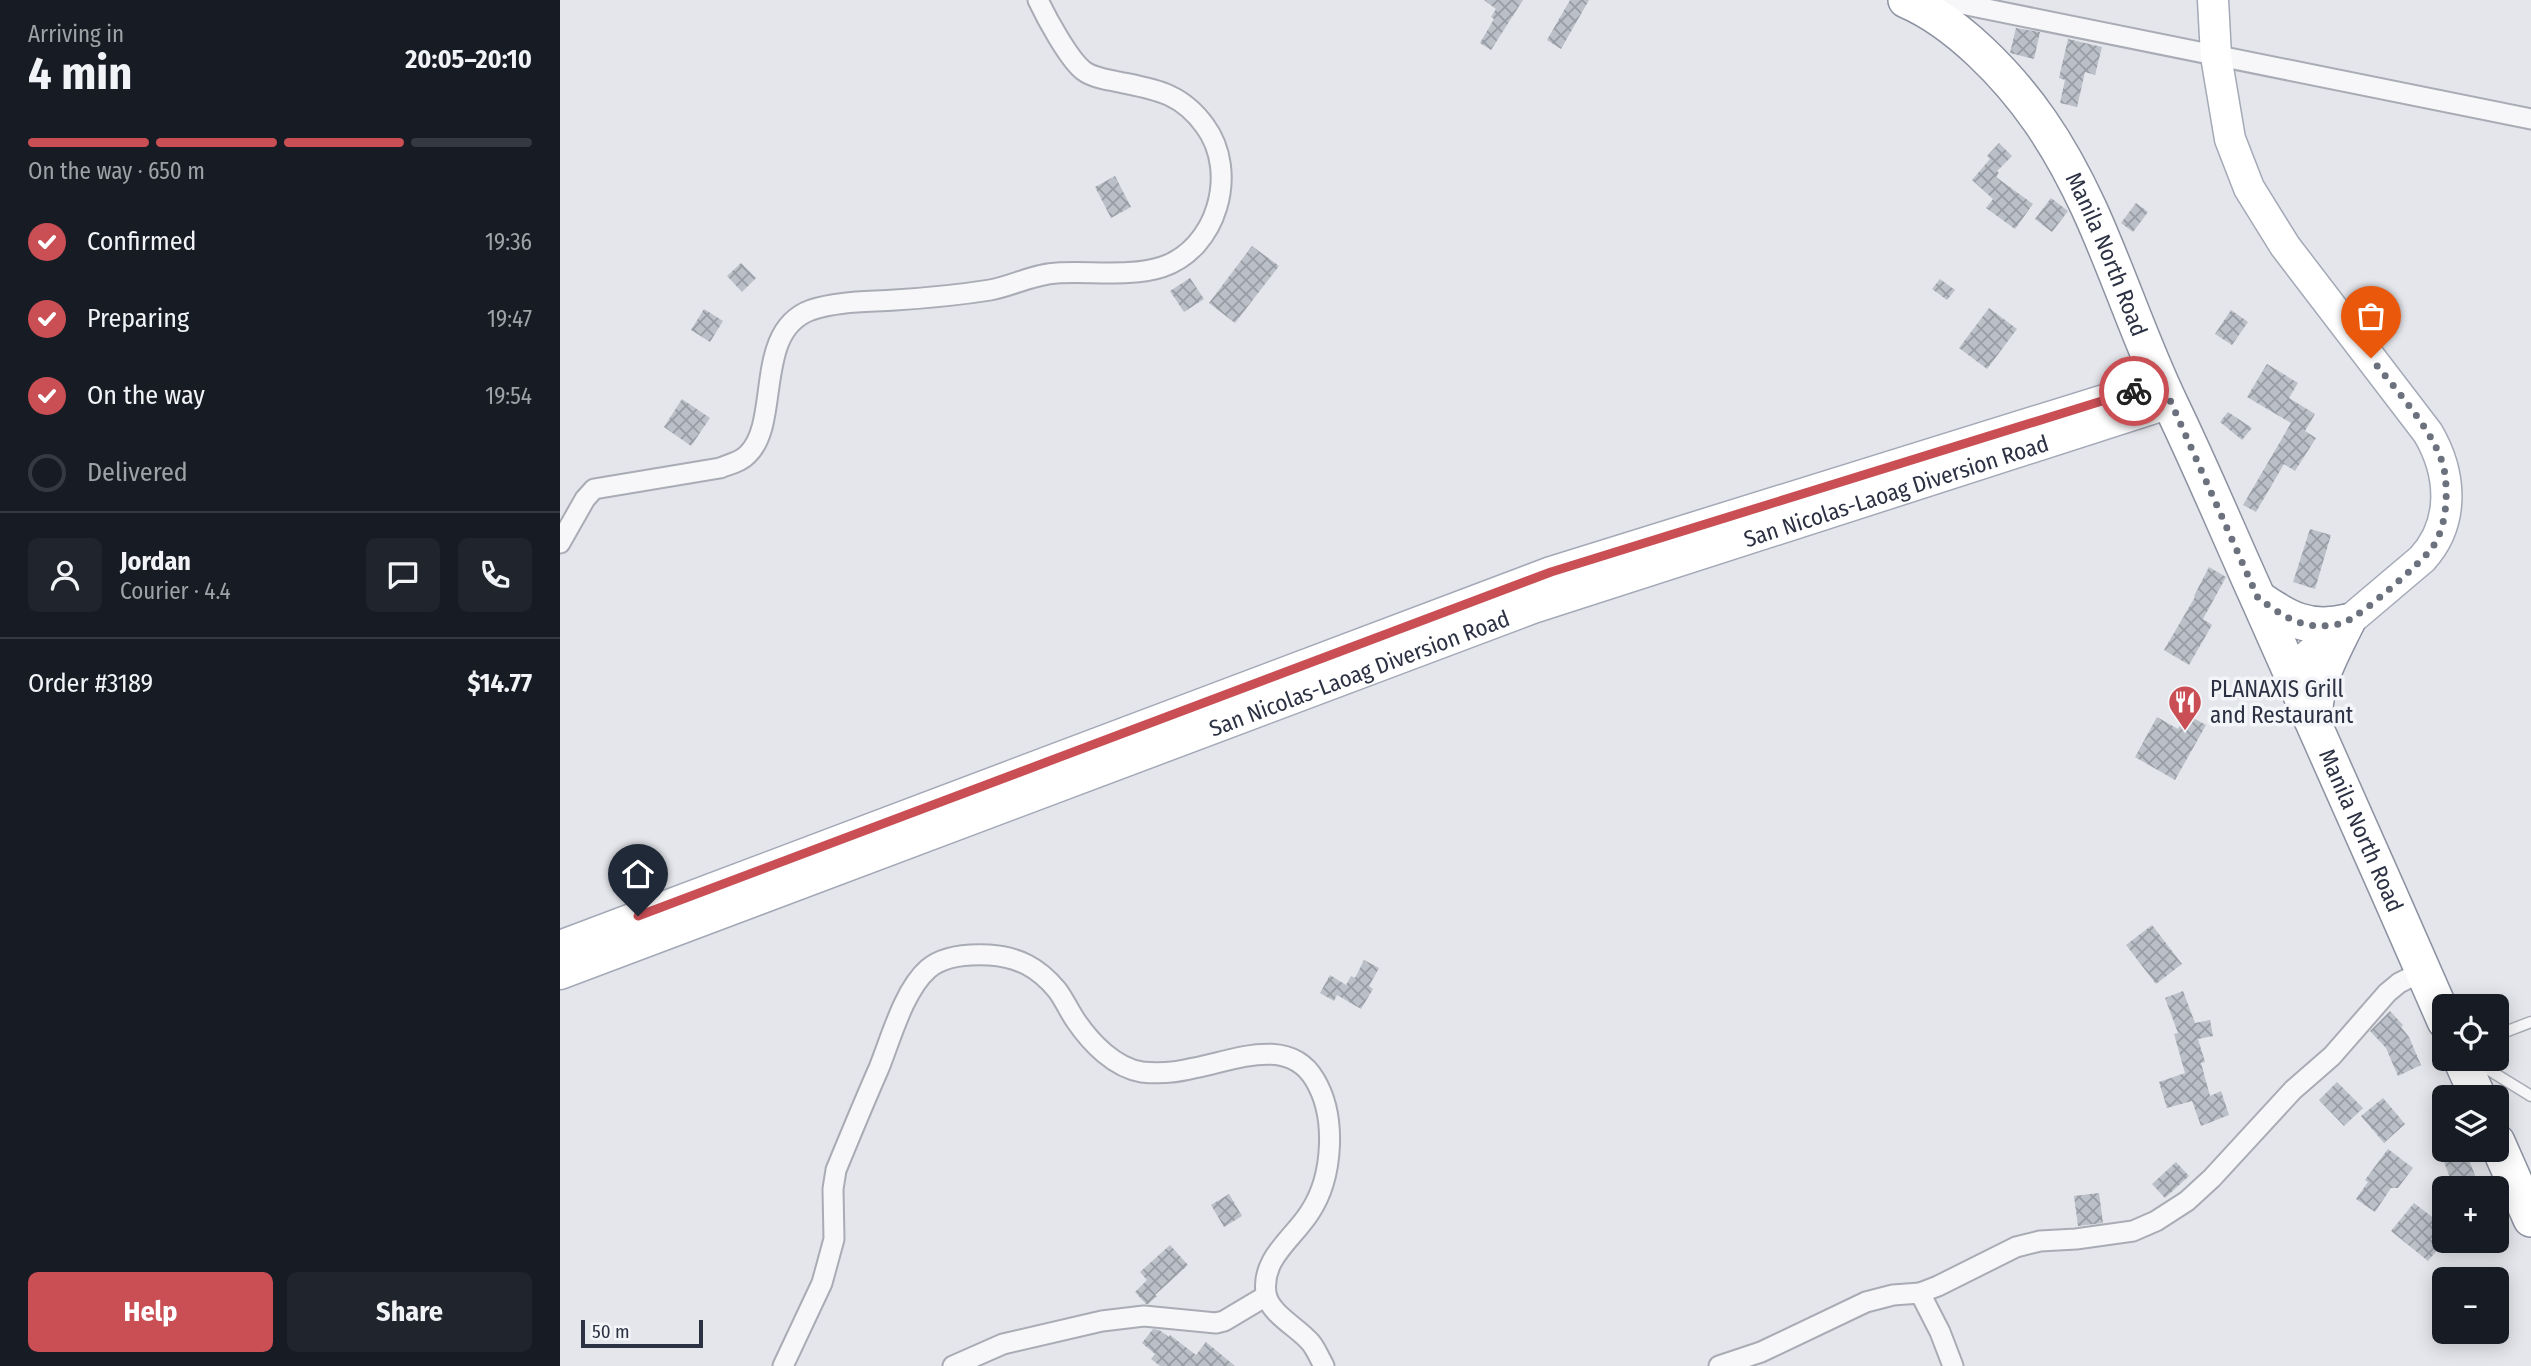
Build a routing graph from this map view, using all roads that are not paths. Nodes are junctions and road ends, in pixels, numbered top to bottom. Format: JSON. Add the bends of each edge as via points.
{"nodes":[{"id":1,"x":1038,"y":0,"type":"edge"},
{"id":2,"x":2213,"y":0,"type":"edge"},
{"id":3,"x":1916,"y":4,"type":"edge"},
{"id":4,"x":2216,"y":56,"type":"junction"},
{"id":5,"x":2531,"y":119,"type":"edge"},
{"id":6,"x":2166,"y":393,"type":"junction"},
{"id":7,"x":560,"y":543,"type":"edge"},
{"id":8,"x":2258,"y":598,"type":"junction"},
{"id":9,"x":2347,"y":622,"type":"junction"},
{"id":10,"x":2291,"y":670,"type":"junction"},
{"id":11,"x":2314,"y":723,"type":"junction"},
{"id":12,"x":560,"y":946,"type":"edge"},
{"id":13,"x":2423,"y":971,"type":"junction"},
{"id":14,"x":560,"y":974,"type":"edge"},
{"id":15,"x":2433,"y":994,"type":"edge"},
{"id":16,"x":2531,"y":1023,"type":"edge"},
{"id":17,"x":2509,"y":1031,"type":"edge"},
{"id":18,"x":2468,"y":1075,"type":"edge"},
{"id":19,"x":2531,"y":1096,"type":"edge"},
{"id":20,"x":2506,"y":1162,"type":"edge"},
{"id":21,"x":2531,"y":1219,"type":"edge"},
{"id":22,"x":1920,"y":1293,"type":"junction"},
{"id":23,"x":1266,"y":1296,"type":"junction"},
{"id":24,"x":783,"y":1366,"type":"edge"},
{"id":25,"x":953,"y":1366,"type":"edge"},
{"id":26,"x":1324,"y":1366,"type":"edge"},
{"id":27,"x":1719,"y":1366,"type":"edge"},
{"id":28,"x":1953,"y":1366,"type":"edge"}],
"edges":[{"from":1,"to":7,"type":"street","via":[[1086,73],[1171,94],[1208,129],[1219,157],[1220,182],[1214,218],[1205,236],[1162,268],[1040,274],[993,289],[836,304],[801,314],[779,343],[762,427],[749,454],[720,468],[594,489]]},
{"from":2,"to":4,"type":"main road"},
{"from":3,"to":4,"type":"street","via":[[1947,1]]},
{"from":3,"to":6,"type":"highway","name":"Manila North Road","via":[[1952,26],[1977,49],[2039,120],[2099,228]]},
{"from":4,"to":5,"type":"street"},
{"from":4,"to":9,"type":"main road","via":[[2230,138],[2249,188],[2285,246],[2428,433],[2445,473],[2445,512],[2433,547]]},
{"from":6,"to":8,"type":"highway","name":"Manila North Road"},
{"from":6,"to":12,"type":"main road","name":"San Nicolas-Laoag Diversion Road","via":[[1551,572]]},
{"from":6,"to":14,"type":"main road","name":"San Nicolas-Laoag Diversion Road","via":[[1533,608]]},
{"from":8,"to":9,"type":"highway","via":[[2280,614],[2308,625]]},
{"from":8,"to":10,"type":"highway","name":"Manila North Road"},
{"from":9,"to":10,"type":"main road"},
{"from":9,"to":11,"type":"highway","via":[[2318,686]]},
{"from":10,"to":11,"type":"highway","name":"Manila North Road"},
{"from":11,"to":13,"type":"highway","name":"Manila North Road"},
{"from":13,"to":15,"type":"highway","name":"Manila North Road"},
{"from":13,"to":22,"type":"street","via":[[2387,993],[2212,1178],[2156,1221],[2133,1231],[2016,1247]]},
{"from":16,"to":17,"type":"lane"},
{"from":18,"to":19,"type":"lane","via":[[2484,1067]]},
{"from":20,"to":21,"type":"highway"},
{"from":22,"to":27,"type":"street","via":[[1866,1302],[1761,1352]]},
{"from":22,"to":28,"type":"street"},
{"from":23,"to":24,"type":"street","via":[[1267,1271],[1311,1212],[1330,1154],[1322,1096],[1307,1070],[1286,1056],[1268,1054],[1167,1072],[1129,1069],[1095,1043],[1059,992],[1029,964],[975,954],[954,957],[928,968],[914,988],[860,1109],[836,1170],[834,1239],[822,1283]]},
{"from":23,"to":25,"type":"street","via":[[1216,1323],[1144,1316],[1102,1321],[1003,1344]]},
{"from":23,"to":26,"type":"street","via":[[1271,1307],[1312,1344]]}]}
